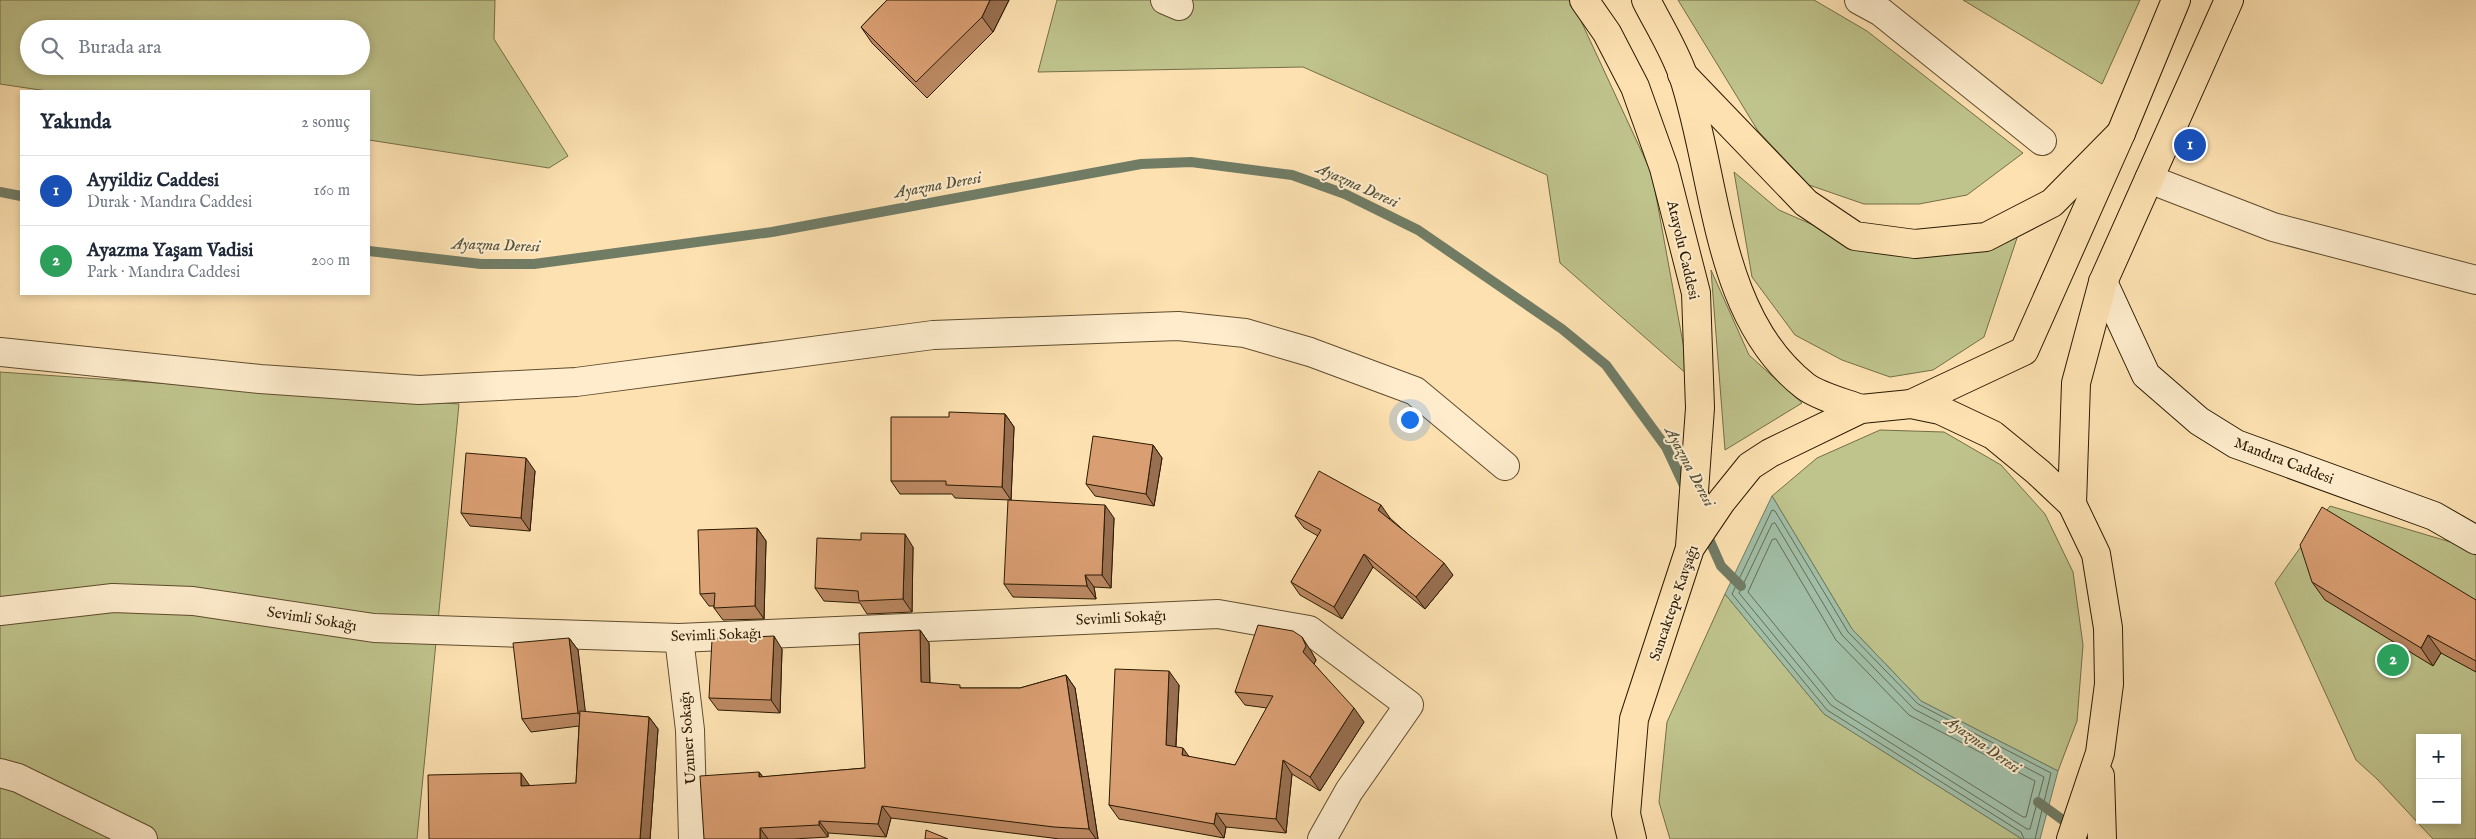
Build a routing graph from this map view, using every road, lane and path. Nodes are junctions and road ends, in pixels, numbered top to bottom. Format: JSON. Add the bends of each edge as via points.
{"nodes":[{"id":1,"x":1584,"y":0,"type":"edge"},
{"id":2,"x":1646,"y":0,"type":"edge"},
{"id":3,"x":2176,"y":0,"type":"edge"},
{"id":4,"x":2229,"y":0,"type":"edge"},
{"id":5,"x":1875,"y":4,"type":"edge"},
{"id":6,"x":1682,"y":74,"type":"junction"},
{"id":7,"x":2121,"y":133,"type":"junction"},
{"id":8,"x":2042,"y":141,"type":"dead end"},
{"id":9,"x":2149,"y":179,"type":"junction"},
{"id":10,"x":2476,"y":280,"type":"edge"},
{"id":11,"x":2103,"y":282,"type":"junction"},
{"id":12,"x":0,"y":352,"type":"edge"},
{"id":13,"x":1911,"y":404,"type":"junction"},
{"id":14,"x":1861,"y":409,"type":"junction"},
{"id":15,"x":1506,"y":466,"type":"dead end"},
{"id":16,"x":2072,"y":504,"type":"junction"},
{"id":17,"x":2476,"y":540,"type":"edge"},
{"id":18,"x":1690,"y":548,"type":"junction"},
{"id":19,"x":0,"y":611,"type":"edge"},
{"id":20,"x":680,"y":638,"type":"junction"},
{"id":21,"x":2100,"y":753,"type":"junction"},
{"id":22,"x":0,"y":774,"type":"edge"},
{"id":23,"x":143,"y":839,"type":"edge"},
{"id":24,"x":694,"y":839,"type":"edge"},
{"id":25,"x":1322,"y":839,"type":"edge"},
{"id":26,"x":1632,"y":839,"type":"edge"},
{"id":27,"x":2071,"y":839,"type":"edge"},
{"id":28,"x":2102,"y":839,"type":"edge"}],
"edges":[{"from":1,"to":18,"type":"main road","name":"Atayolu Caddesi","via":[[1607,33],[1635,87],[1664,168],[1696,293],[1700,408]]},
{"from":2,"to":6,"type":"main road"},
{"from":3,"to":7,"type":"main road"},
{"from":4,"to":9,"type":"main road"},
{"from":5,"to":8,"type":"street"},
{"from":6,"to":7,"type":"main road","via":[[1806,203],[1855,236],[1915,244],[1986,237],[2052,203]]},
{"from":6,"to":14,"type":"main road","via":[[1714,210],[1738,293],[1772,353],[1806,387]]},
{"from":7,"to":13,"type":"main road","via":[[2024,350]]},
{"from":9,"to":10,"type":"street","via":[[2273,227]]},
{"from":9,"to":11,"type":"main road"},
{"from":11,"to":16,"type":"main road","via":[[2076,383]]},
{"from":11,"to":17,"type":"street","name":"Mandıra Caddesi","via":[[2146,375],[2200,422],[2236,444],[2434,516]]},
{"from":12,"to":15,"type":"street","via":[[260,380],[419,390],[576,382],[933,335],[1178,326],[1245,333],[1310,352],[1415,391]]},
{"from":13,"to":14,"type":"main road","name":"Sancaktepe Kavşağı"},
{"from":13,"to":16,"type":"main road","name":"Sancaktepe Kavşağı","via":[[1940,410],[1993,435]]},
{"from":14,"to":18,"type":"main road","name":"Sancaktepe Kavşağı","via":[[1750,466]]},
{"from":16,"to":21,"type":"main road","name":"Sancaktepe Kavşağı","via":[[2096,554],[2108,628],[2109,684]]},
{"from":18,"to":26,"type":"main road","name":"Sancaktepe Kavşağı","via":[[1634,720],[1626,814]]},
{"from":19,"to":20,"type":"street","name":"Sevimli Sokağı","via":[[113,598],[193,601],[374,628]]},
{"from":20,"to":24,"type":"street","name":"Uzuner Sokağı","via":[[690,730]]},
{"from":20,"to":25,"type":"street","name":"Sevimli Sokağı","via":[[1218,614],[1309,630],[1410,705],[1349,791]]},
{"from":21,"to":27,"type":"main road","name":"Sancaktepe Kavşağı"},
{"from":21,"to":28,"type":"main road"},
{"from":22,"to":23,"type":"street","via":[[18,778]]}]}
